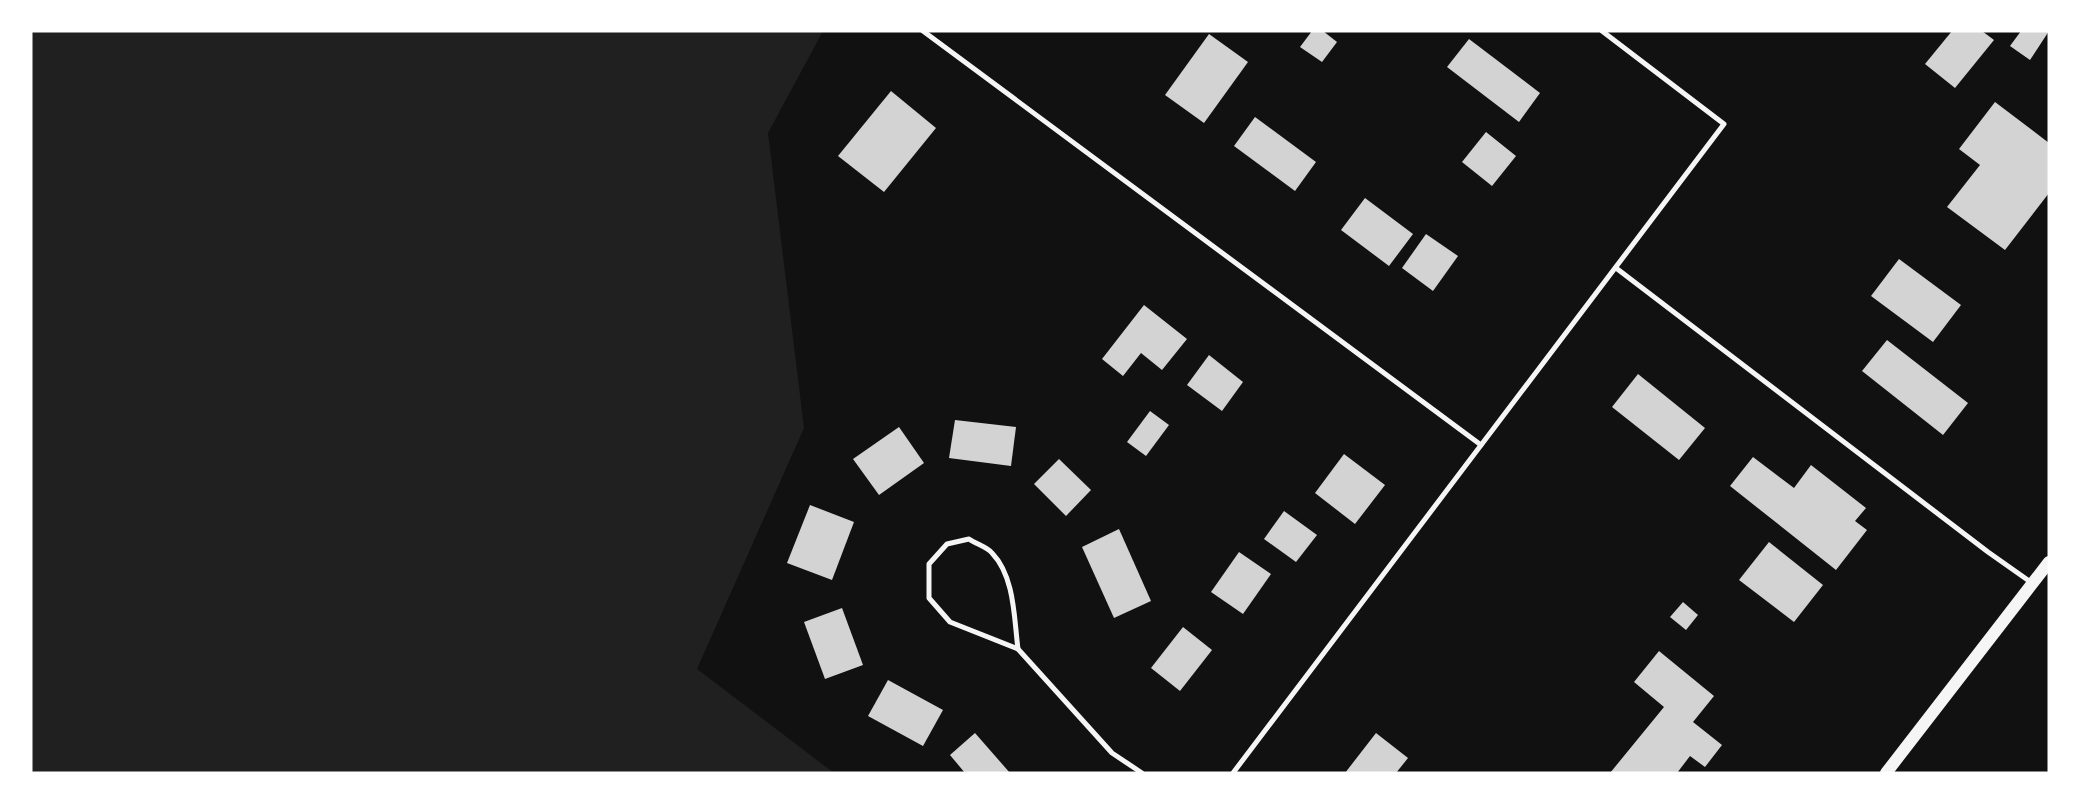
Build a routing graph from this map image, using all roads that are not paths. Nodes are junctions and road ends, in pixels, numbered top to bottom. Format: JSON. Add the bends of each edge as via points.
{"nodes":[{"id":1,"x":923,"y":31,"type":"edge"},
{"id":2,"x":1602,"y":31,"type":"edge"},
{"id":3,"x":1616,"y":268,"type":"junction"},
{"id":4,"x":1481,"y":446,"type":"junction"},
{"id":5,"x":2049,"y":562,"type":"edge"},
{"id":6,"x":2033,"y":583,"type":"junction"},
{"id":7,"x":1018,"y":650,"type":"junction"},
{"id":8,"x":1142,"y":773,"type":"edge"},
{"id":9,"x":1233,"y":773,"type":"edge"},
{"id":10,"x":1886,"y":773,"type":"edge"}],
"edges":[{"from":1,"to":4,"type":"street"},
{"from":2,"to":3,"type":"street","via":[[1724,124]]},
{"from":3,"to":4,"type":"street"},
{"from":3,"to":6,"type":"street"},
{"from":4,"to":9,"type":"street"},
{"from":5,"to":6,"type":"main road"},
{"from":6,"to":10,"type":"main road"},
{"from":7,"to":7,"type":"street","via":[[1006,574],[992,553],[969,539],[947,544],[929,564],[929,598],[950,622]]},
{"from":7,"to":8,"type":"street","via":[[1112,752]]}]}
